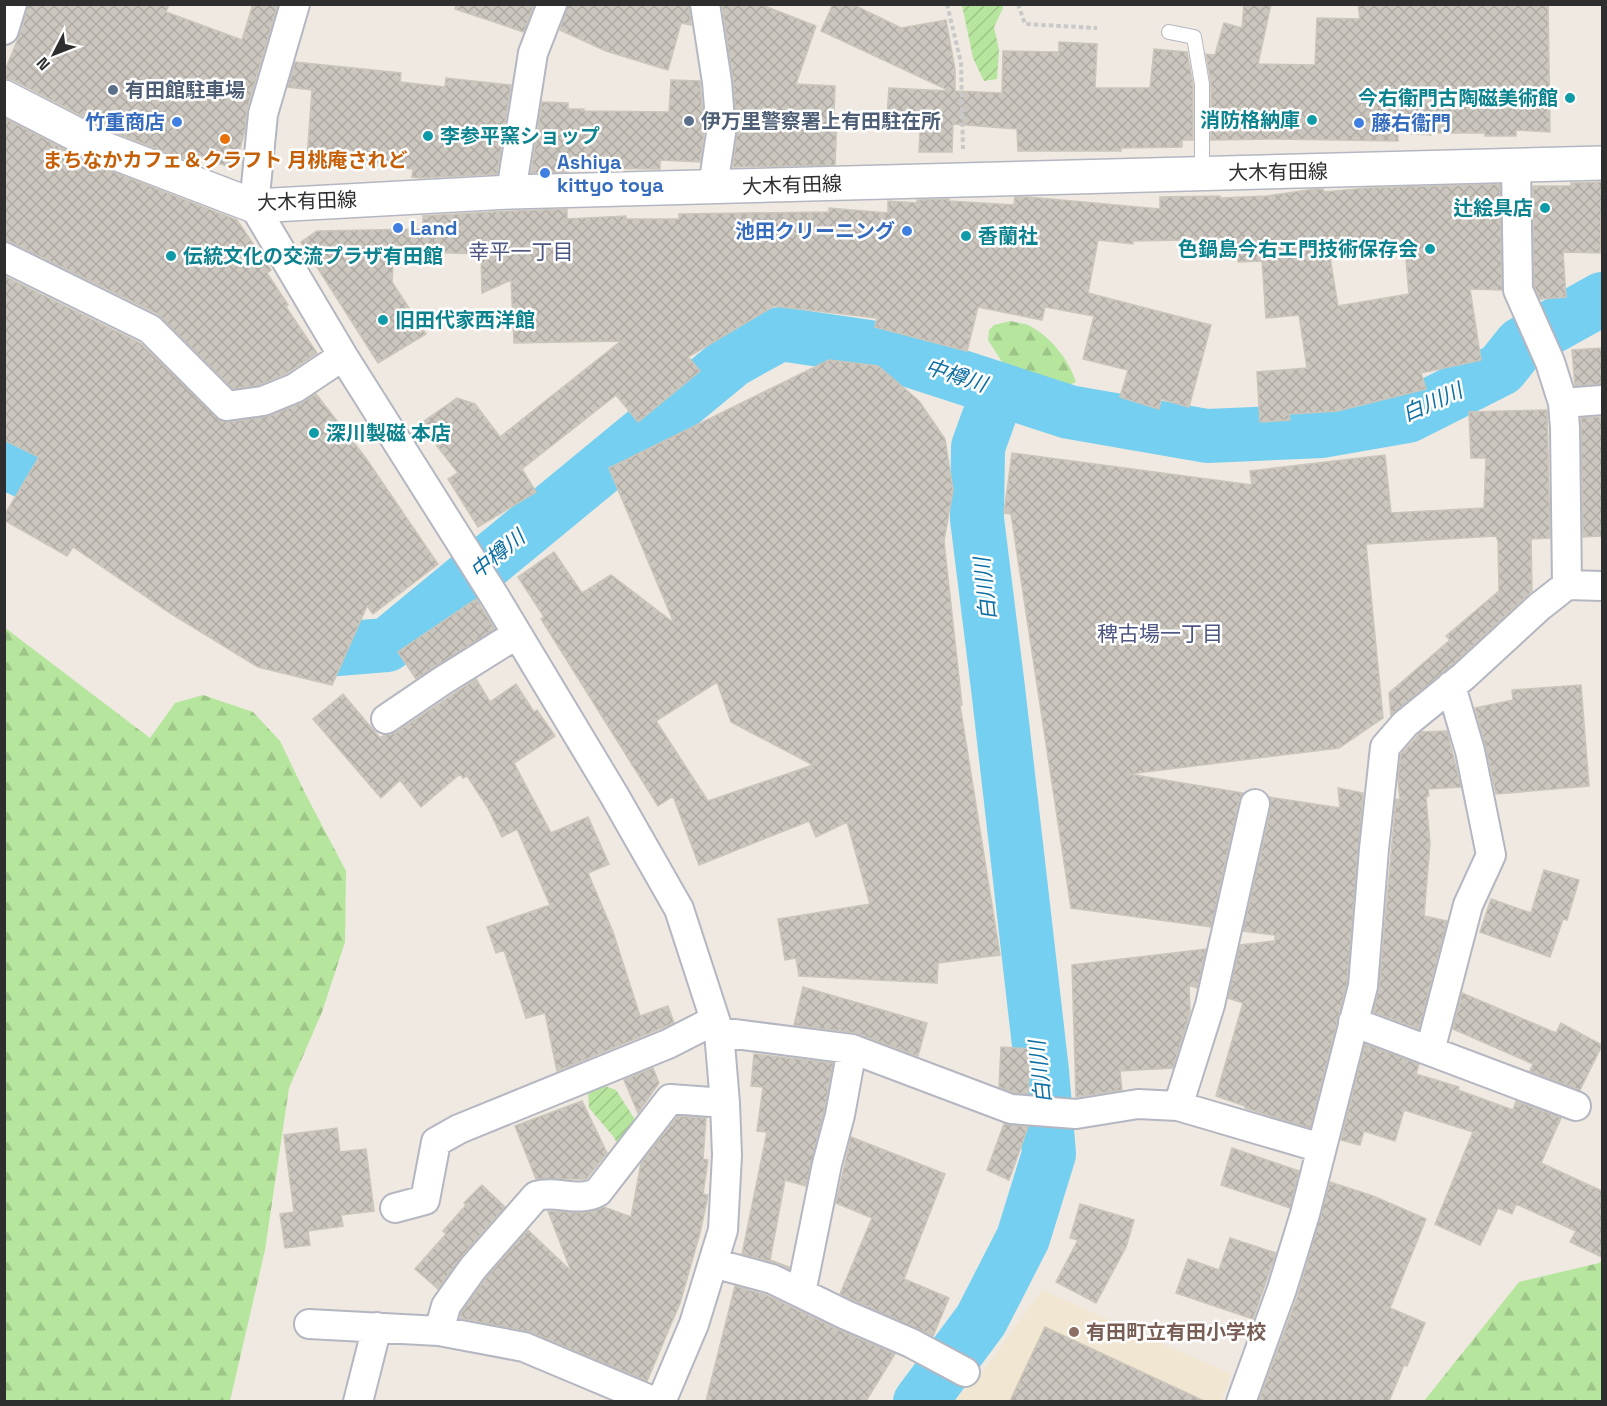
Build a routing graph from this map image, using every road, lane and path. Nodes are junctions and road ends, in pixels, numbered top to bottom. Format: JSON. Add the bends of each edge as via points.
{"nodes":[{"id":1,"x":12,"y":4,"type":"edge"},
{"id":2,"x":295,"y":4,"type":"edge"},
{"id":3,"x":552,"y":4,"type":"edge"},
{"id":4,"x":705,"y":4,"type":"edge"},
{"id":5,"x":947,"y":4,"type":"edge"},
{"id":6,"x":1018,"y":4,"type":"edge"},
{"id":7,"x":1096,"y":28,"type":"dead end"},
{"id":8,"x":4,"y":30,"type":"edge"},
{"id":9,"x":1168,"y":32,"type":"dead end"},
{"id":10,"x":4,"y":97,"type":"edge"},
{"id":11,"x":1602,"y":163,"type":"edge"},
{"id":12,"x":1516,"y":166,"type":"junction"},
{"id":13,"x":1202,"y":174,"type":"junction"},
{"id":14,"x":964,"y":180,"type":"junction"},
{"id":15,"x":713,"y":187,"type":"junction"},
{"id":16,"x":511,"y":192,"type":"junction"},
{"id":17,"x":254,"y":206,"type":"junction"},
{"id":18,"x":4,"y":257,"type":"edge"},
{"id":19,"x":343,"y":356,"type":"junction"},
{"id":20,"x":1602,"y":400,"type":"edge"},
{"id":21,"x":1563,"y":403,"type":"junction"},
{"id":22,"x":1567,"y":585,"type":"junction"},
{"id":23,"x":1602,"y":586,"type":"edge"},
{"id":24,"x":517,"y":634,"type":"junction"},
{"id":25,"x":1451,"y":686,"type":"junction"},
{"id":26,"x":386,"y":719,"type":"dead end"},
{"id":27,"x":1255,"y":804,"type":"dead end"},
{"id":28,"x":1353,"y":1022,"type":"junction"},
{"id":29,"x":717,"y":1026,"type":"junction"},
{"id":30,"x":852,"y":1049,"type":"junction"},
{"id":31,"x":1430,"y":1051,"type":"junction"},
{"id":32,"x":725,"y":1103,"type":"junction"},
{"id":33,"x":1178,"y":1106,"type":"junction"},
{"id":34,"x":1576,"y":1106,"type":"dead end"},
{"id":35,"x":1321,"y":1148,"type":"junction"},
{"id":36,"x":395,"y":1208,"type":"dead end"},
{"id":37,"x":713,"y":1263,"type":"junction"},
{"id":38,"x":801,"y":1293,"type":"junction"},
{"id":39,"x":309,"y":1324,"type":"dead end"},
{"id":40,"x":377,"y":1328,"type":"junction"},
{"id":41,"x":439,"y":1331,"type":"junction"},
{"id":42,"x":965,"y":1372,"type":"dead end"},
{"id":43,"x":358,"y":1401,"type":"edge"},
{"id":44,"x":655,"y":1401,"type":"edge"},
{"id":45,"x":661,"y":1401,"type":"edge"},
{"id":46,"x":1241,"y":1401,"type":"edge"}],
"edges":[{"from":1,"to":8,"type":"street"},
{"from":2,"to":17,"type":"street","via":[[263,114]]},
{"from":3,"to":16,"type":"street","via":[[533,53]]},
{"from":4,"to":15,"type":"street","via":[[721,133]]},
{"from":5,"to":14,"type":"path","via":[[961,63]]},
{"from":6,"to":7,"type":"path","via":[[1024,24]]},
{"from":9,"to":13,"type":"lane","via":[[1194,37],[1202,84]]},
{"from":10,"to":17,"type":"main road","name":"大木有田線","via":[[105,149]]},
{"from":11,"to":12,"type":"main road","name":"大木有田線"},
{"from":12,"to":13,"type":"main road","name":"大木有田線"},
{"from":12,"to":21,"type":"street","via":[[1518,290],[1550,362]]},
{"from":13,"to":14,"type":"main road","name":"大木有田線"},
{"from":14,"to":15,"type":"main road","name":"大木有田線"},
{"from":15,"to":16,"type":"main road","name":"大木有田線"},
{"from":16,"to":17,"type":"main road","name":"大木有田線"},
{"from":17,"to":19,"type":"street"},
{"from":18,"to":19,"type":"street","via":[[150,329],[227,406],[263,401],[294,388]]},
{"from":19,"to":24,"type":"street"},
{"from":20,"to":21,"type":"street"},
{"from":21,"to":22,"type":"street"},
{"from":22,"to":23,"type":"street"},
{"from":22,"to":25,"type":"street"},
{"from":24,"to":26,"type":"street"},
{"from":24,"to":29,"type":"street","via":[[679,909]]},
{"from":25,"to":28,"type":"street","via":[[1405,724],[1385,747],[1363,986]]},
{"from":25,"to":31,"type":"street","via":[[1470,751],[1491,855],[1468,905]]},
{"from":27,"to":33,"type":"street","via":[[1210,1005]]},
{"from":28,"to":31,"type":"street"},
{"from":28,"to":35,"type":"street"},
{"from":29,"to":30,"type":"street"},
{"from":29,"to":32,"type":"street"},
{"from":29,"to":36,"type":"street","via":[[481,1120],[436,1142],[425,1200]]},
{"from":30,"to":33,"type":"street","via":[[1011,1110],[1076,1114],[1138,1104]]},
{"from":30,"to":38,"type":"street"},
{"from":31,"to":34,"type":"street"},
{"from":32,"to":37,"type":"street","via":[[723,1230]]},
{"from":32,"to":41,"type":"street","via":[[670,1099],[598,1192],[589,1197],[544,1193],[536,1196],[473,1268],[446,1306]]},
{"from":33,"to":35,"type":"street"},
{"from":35,"to":46,"type":"street","via":[[1286,1279]]},
{"from":37,"to":38,"type":"street","via":[[772,1279]]},
{"from":37,"to":45,"type":"street","via":[[694,1324]]},
{"from":38,"to":42,"type":"street"},
{"from":39,"to":40,"type":"street"},
{"from":40,"to":41,"type":"street"},
{"from":40,"to":43,"type":"street"},
{"from":41,"to":44,"type":"street","via":[[524,1347]]}]}
